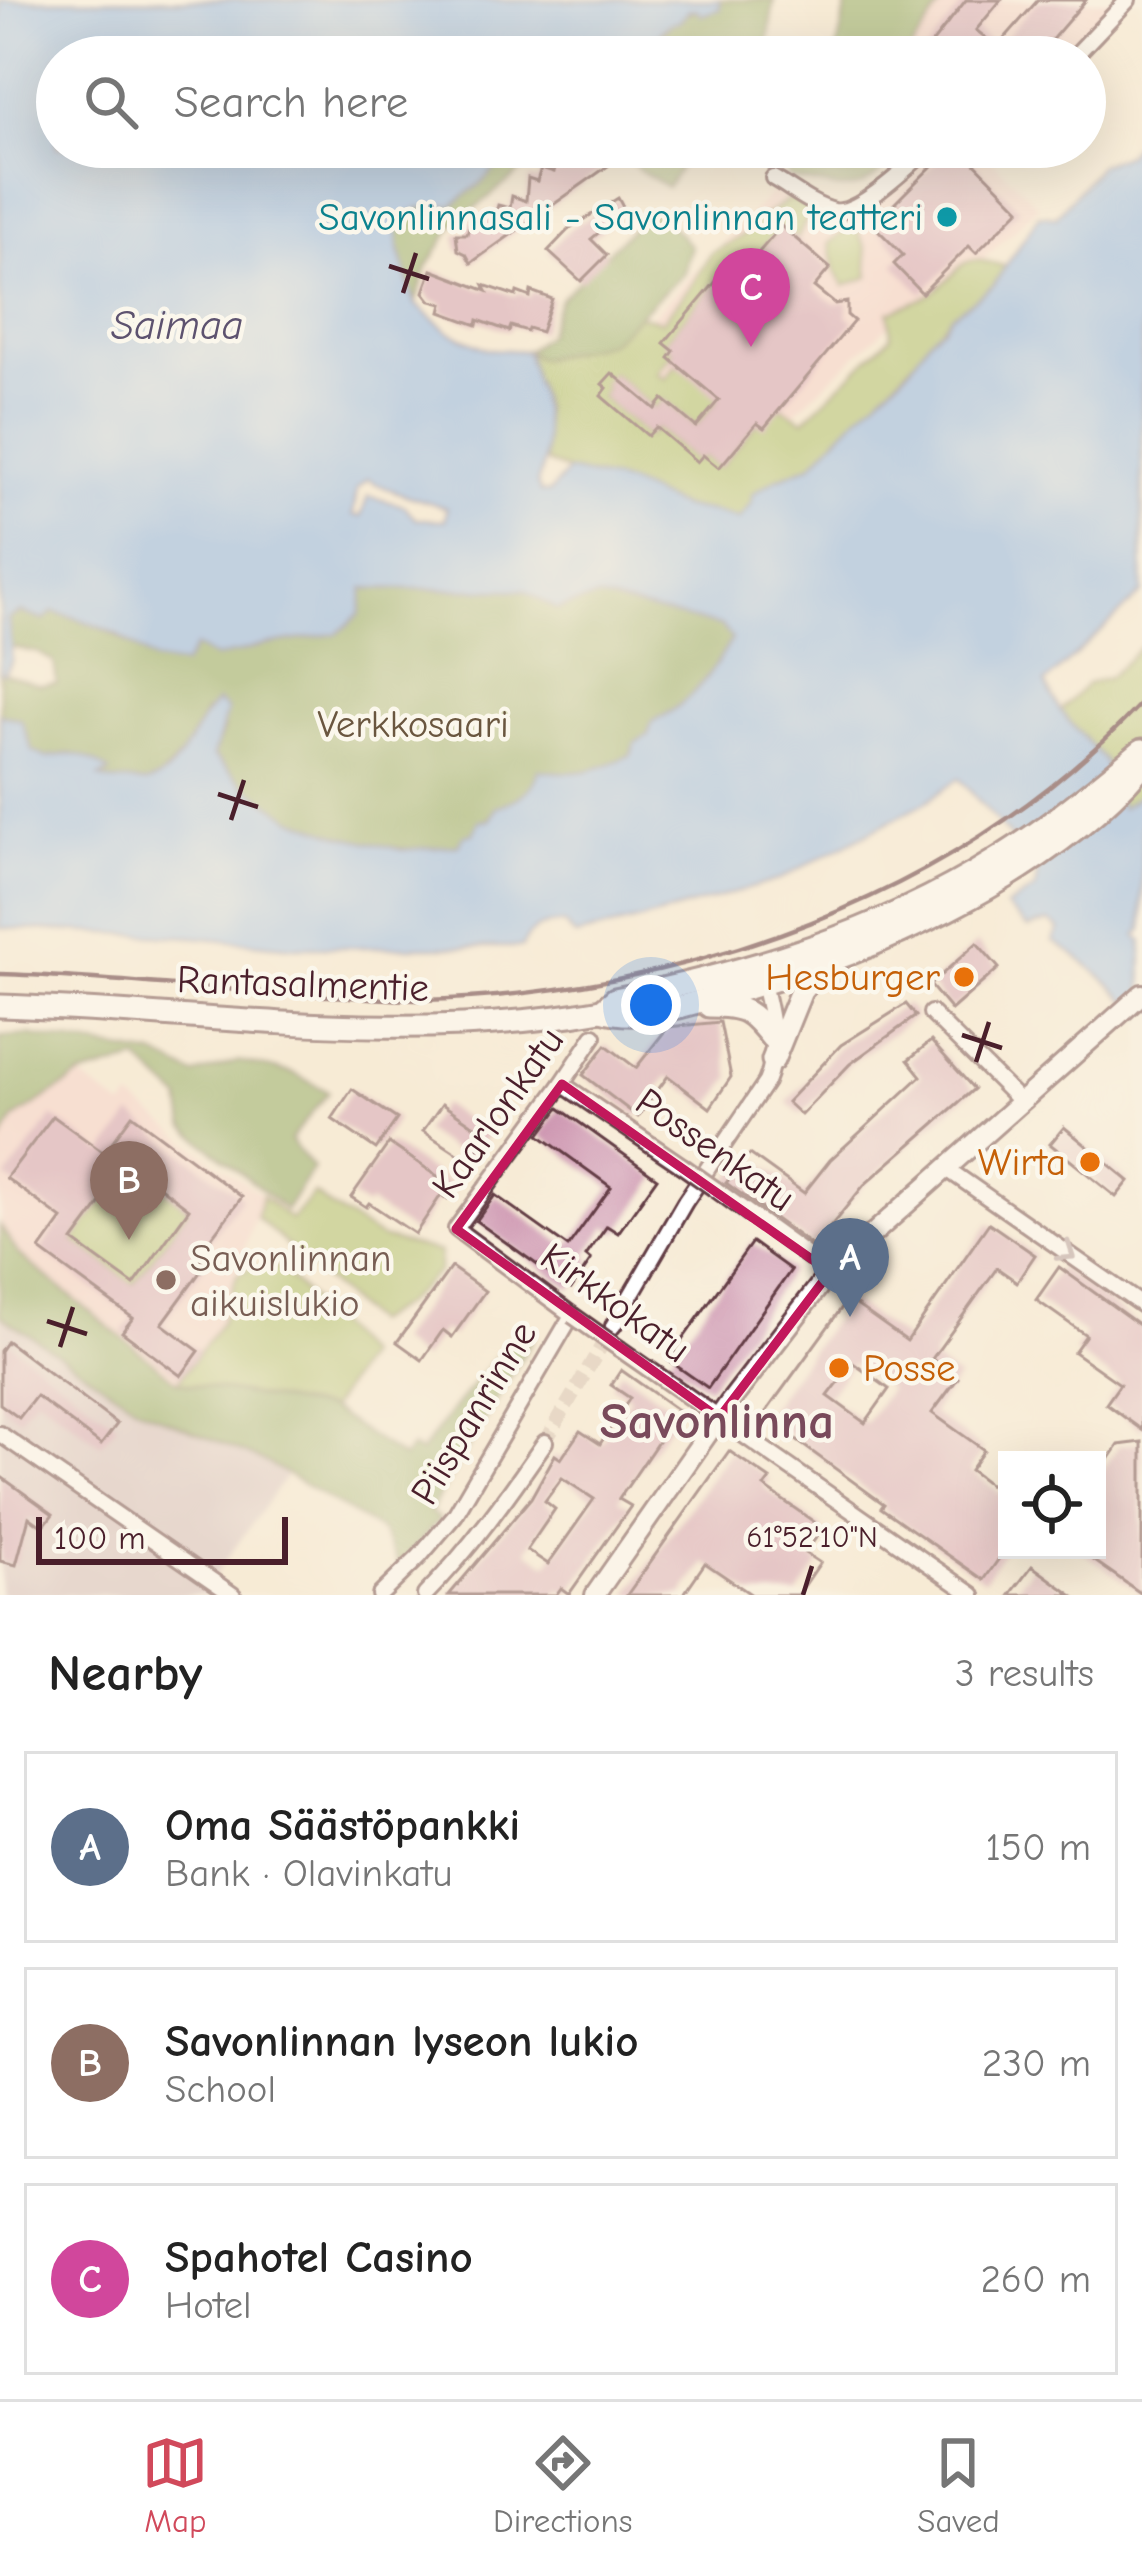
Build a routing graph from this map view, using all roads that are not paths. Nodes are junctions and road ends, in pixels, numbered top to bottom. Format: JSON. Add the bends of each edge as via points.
{"nodes":[{"id":1,"x":1129,"y":0,"type":"edge"},
{"id":2,"x":1094,"y":36,"type":"edge"},
{"id":3,"x":907,"y":168,"type":"edge"},
{"id":4,"x":773,"y":178,"type":"dead end"},
{"id":5,"x":1136,"y":764,"type":"edge"},
{"id":6,"x":1002,"y":868,"type":"junction"},
{"id":7,"x":825,"y":964,"type":"junction"},
{"id":8,"x":761,"y":975,"type":"junction"},
{"id":9,"x":1142,"y":994,"type":"edge"},
{"id":10,"x":684,"y":1005,"type":"junction"},
{"id":11,"x":0,"y":1006,"type":"edge"},
{"id":12,"x":931,"y":1013,"type":"dead end"},
{"id":13,"x":595,"y":1020,"type":"junction"},
{"id":14,"x":772,"y":1049,"type":"junction"},
{"id":15,"x":562,"y":1084,"type":"junction"},
{"id":16,"x":1022,"y":1103,"type":"junction"},
{"id":17,"x":947,"y":1169,"type":"junction"},
{"id":18,"x":455,"y":1229,"type":"joint"},
{"id":19,"x":830,"y":1272,"type":"junction"},
{"id":20,"x":1142,"y":1305,"type":"edge"},
{"id":21,"x":572,"y":1315,"type":"junction"},
{"id":22,"x":613,"y":1326,"type":"tunnel mouth"},
{"id":23,"x":719,"y":1418,"type":"junction"},
{"id":24,"x":0,"y":1434,"type":"edge"},
{"id":25,"x":545,"y":1442,"type":"tunnel mouth"},
{"id":26,"x":233,"y":1595,"type":"edge"},
{"id":27,"x":380,"y":1595,"type":"edge"},
{"id":28,"x":425,"y":1595,"type":"edge"},
{"id":29,"x":595,"y":1595,"type":"edge"},
{"id":30,"x":973,"y":1595,"type":"edge"}],
"edges":[{"from":1,"to":2,"type":"street"},
{"from":3,"to":4,"type":"street","via":[[848,211],[830,210]]},
{"from":5,"to":6,"type":"highway","via":[[1057,842]]},
{"from":6,"to":7,"type":"highway","name":"Rantasalmentie","via":[[918,923]]},
{"from":6,"to":8,"type":"highway","name":"Rantasalmentie"},
{"from":7,"to":8,"type":"highway","name":"Rantasalmentie"},
{"from":7,"to":14,"type":"highway","via":[[801,991]]},
{"from":8,"to":10,"type":"highway","name":"Rantasalmentie"},
{"from":8,"to":13,"type":"highway","name":"Rantasalmentie","via":[[614,999]]},
{"from":8,"to":14,"type":"street"},
{"from":9,"to":16,"type":"main road"},
{"from":10,"to":13,"type":"highway","name":"Rantasalmentie"},
{"from":10,"to":14,"type":"highway","via":[[742,1008]]},
{"from":11,"to":13,"type":"highway","name":"Rantasalmentie","via":[[357,1026]]},
{"from":12,"to":16,"type":"street"},
{"from":13,"to":15,"type":"street","name":"Kaarlonkatu"},
{"from":14,"to":22,"type":"street","via":[[761,1093]]},
{"from":15,"to":18,"type":"street","name":"Kaarlonkatu"},
{"from":15,"to":19,"type":"street","name":"Possenkatu","bridge":true},
{"from":16,"to":17,"type":"main road"},
{"from":17,"to":19,"type":"main road"},
{"from":17,"to":20,"type":"street","one_way":true},
{"from":18,"to":21,"type":"street","name":"Kirkkokatu"},
{"from":19,"to":23,"type":"main road"},
{"from":21,"to":23,"type":"street","name":"Kirkkokatu","bridge":true},
{"from":21,"to":27,"type":"street","name":"Piispanrinne","via":[[455,1515]]},
{"from":23,"to":29,"type":"main road"},
{"from":23,"to":30,"type":"street","name":"Kirkkokatu"},
{"from":24,"to":26,"type":"street"},
{"from":25,"to":28,"type":"street","via":[[501,1508]]}]}
